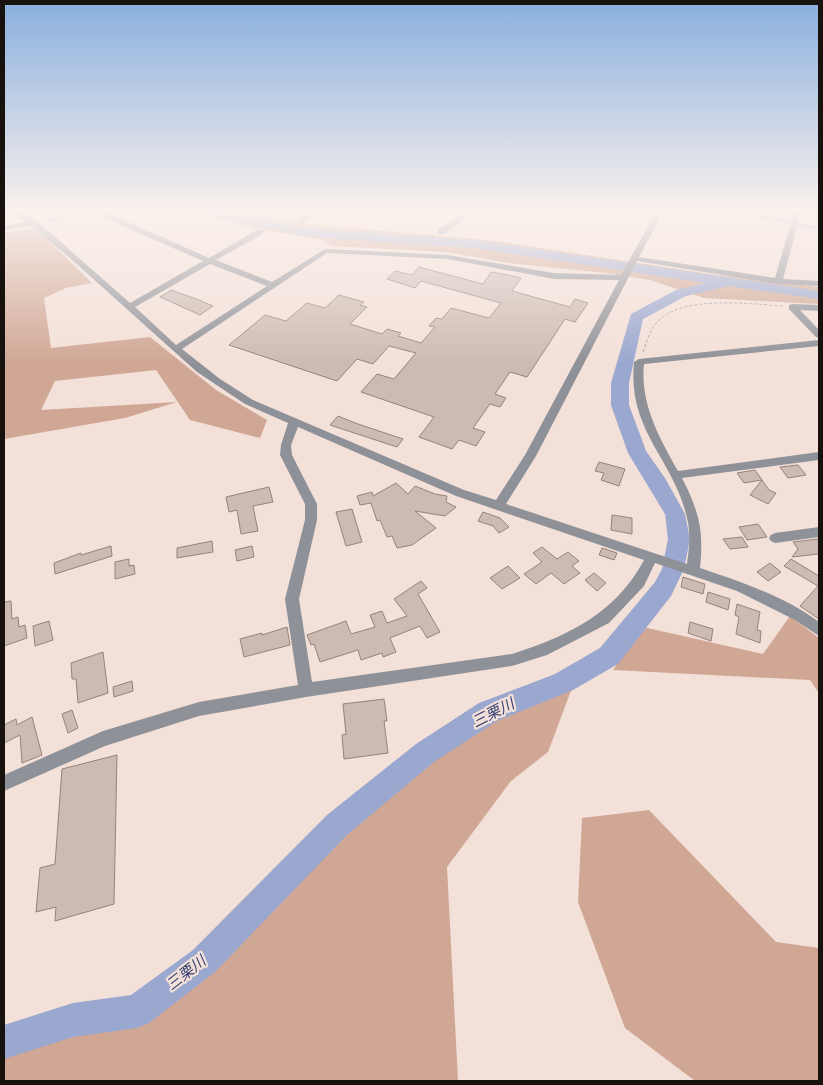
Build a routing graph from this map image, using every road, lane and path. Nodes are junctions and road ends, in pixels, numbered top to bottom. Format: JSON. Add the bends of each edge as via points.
{"nodes":[{"id":1,"x":79,"y":263,"type":"edge"},
{"id":2,"x":207,"y":263,"type":"edge"},
{"id":3,"x":214,"y":263,"type":"edge"},
{"id":4,"x":307,"y":263,"type":"edge"},
{"id":5,"x":476,"y":263,"type":"edge"},
{"id":6,"x":630,"y":263,"type":"edge"},
{"id":7,"x":656,"y":263,"type":"edge"},
{"id":8,"x":783,"y":263,"type":"edge"},
{"id":9,"x":623,"y":277,"type":"junction"},
{"id":10,"x":778,"y":281,"type":"junction"},
{"id":11,"x":819,"y":284,"type":"edge"},
{"id":12,"x":273,"y":285,"type":"junction"},
{"id":13,"x":129,"y":307,"type":"junction"},
{"id":14,"x":792,"y":307,"type":"junction"},
{"id":15,"x":819,"y":308,"type":"edge"},
{"id":16,"x":819,"y":335,"type":"edge"},
{"id":17,"x":819,"y":343,"type":"edge"},
{"id":18,"x":176,"y":349,"type":"junction"},
{"id":19,"x":639,"y":362,"type":"junction"},
{"id":20,"x":294,"y":422,"type":"junction"},
{"id":21,"x":819,"y":456,"type":"edge"},
{"id":22,"x":676,"y":475,"type":"junction"},
{"id":23,"x":499,"y":505,"type":"junction"},
{"id":24,"x":819,"y":532,"type":"edge"},
{"id":25,"x":775,"y":538,"type":"dead end"},
{"id":26,"x":652,"y":557,"type":"junction"},
{"id":27,"x":693,"y":570,"type":"junction"},
{"id":28,"x":819,"y":630,"type":"edge"},
{"id":29,"x":306,"y":690,"type":"junction"},
{"id":30,"x":4,"y":783,"type":"edge"}],
"edges":[{"from":1,"to":13,"type":"street"},
{"from":2,"to":13,"type":"street"},
{"from":3,"to":12,"type":"street"},
{"from":4,"to":12,"type":"street"},
{"from":5,"to":9,"type":"street","via":[[554,276]]},
{"from":6,"to":9,"type":"street"},
{"from":7,"to":10,"type":"street"},
{"from":8,"to":10,"type":"street"},
{"from":9,"to":23,"type":"street","via":[[620,290],[530,456]]},
{"from":10,"to":11,"type":"street"},
{"from":12,"to":18,"type":"street"},
{"from":13,"to":18,"type":"street"},
{"from":14,"to":15,"type":"street"},
{"from":14,"to":16,"type":"street"},
{"from":14,"to":19,"type":"path","via":[[710,304],[669,314],[655,325]]},
{"from":17,"to":19,"type":"street"},
{"from":18,"to":20,"type":"street","via":[[222,388]]},
{"from":19,"to":22,"type":"street","via":[[636,387],[644,417]]},
{"from":20,"to":23,"type":"street","via":[[460,493]]},
{"from":20,"to":29,"type":"street","via":[[286,454],[311,504],[311,520],[292,599]]},
{"from":21,"to":22,"type":"street"},
{"from":22,"to":27,"type":"street","via":[[693,515],[696,546]]},
{"from":23,"to":26,"type":"street"},
{"from":24,"to":25,"type":"street"},
{"from":26,"to":27,"type":"street"},
{"from":26,"to":29,"type":"street","via":[[638,582],[604,618],[547,649],[512,660]]},
{"from":27,"to":28,"type":"street","via":[[740,587],[800,616]]},
{"from":29,"to":30,"type":"street","via":[[199,709],[103,739]]}]}
